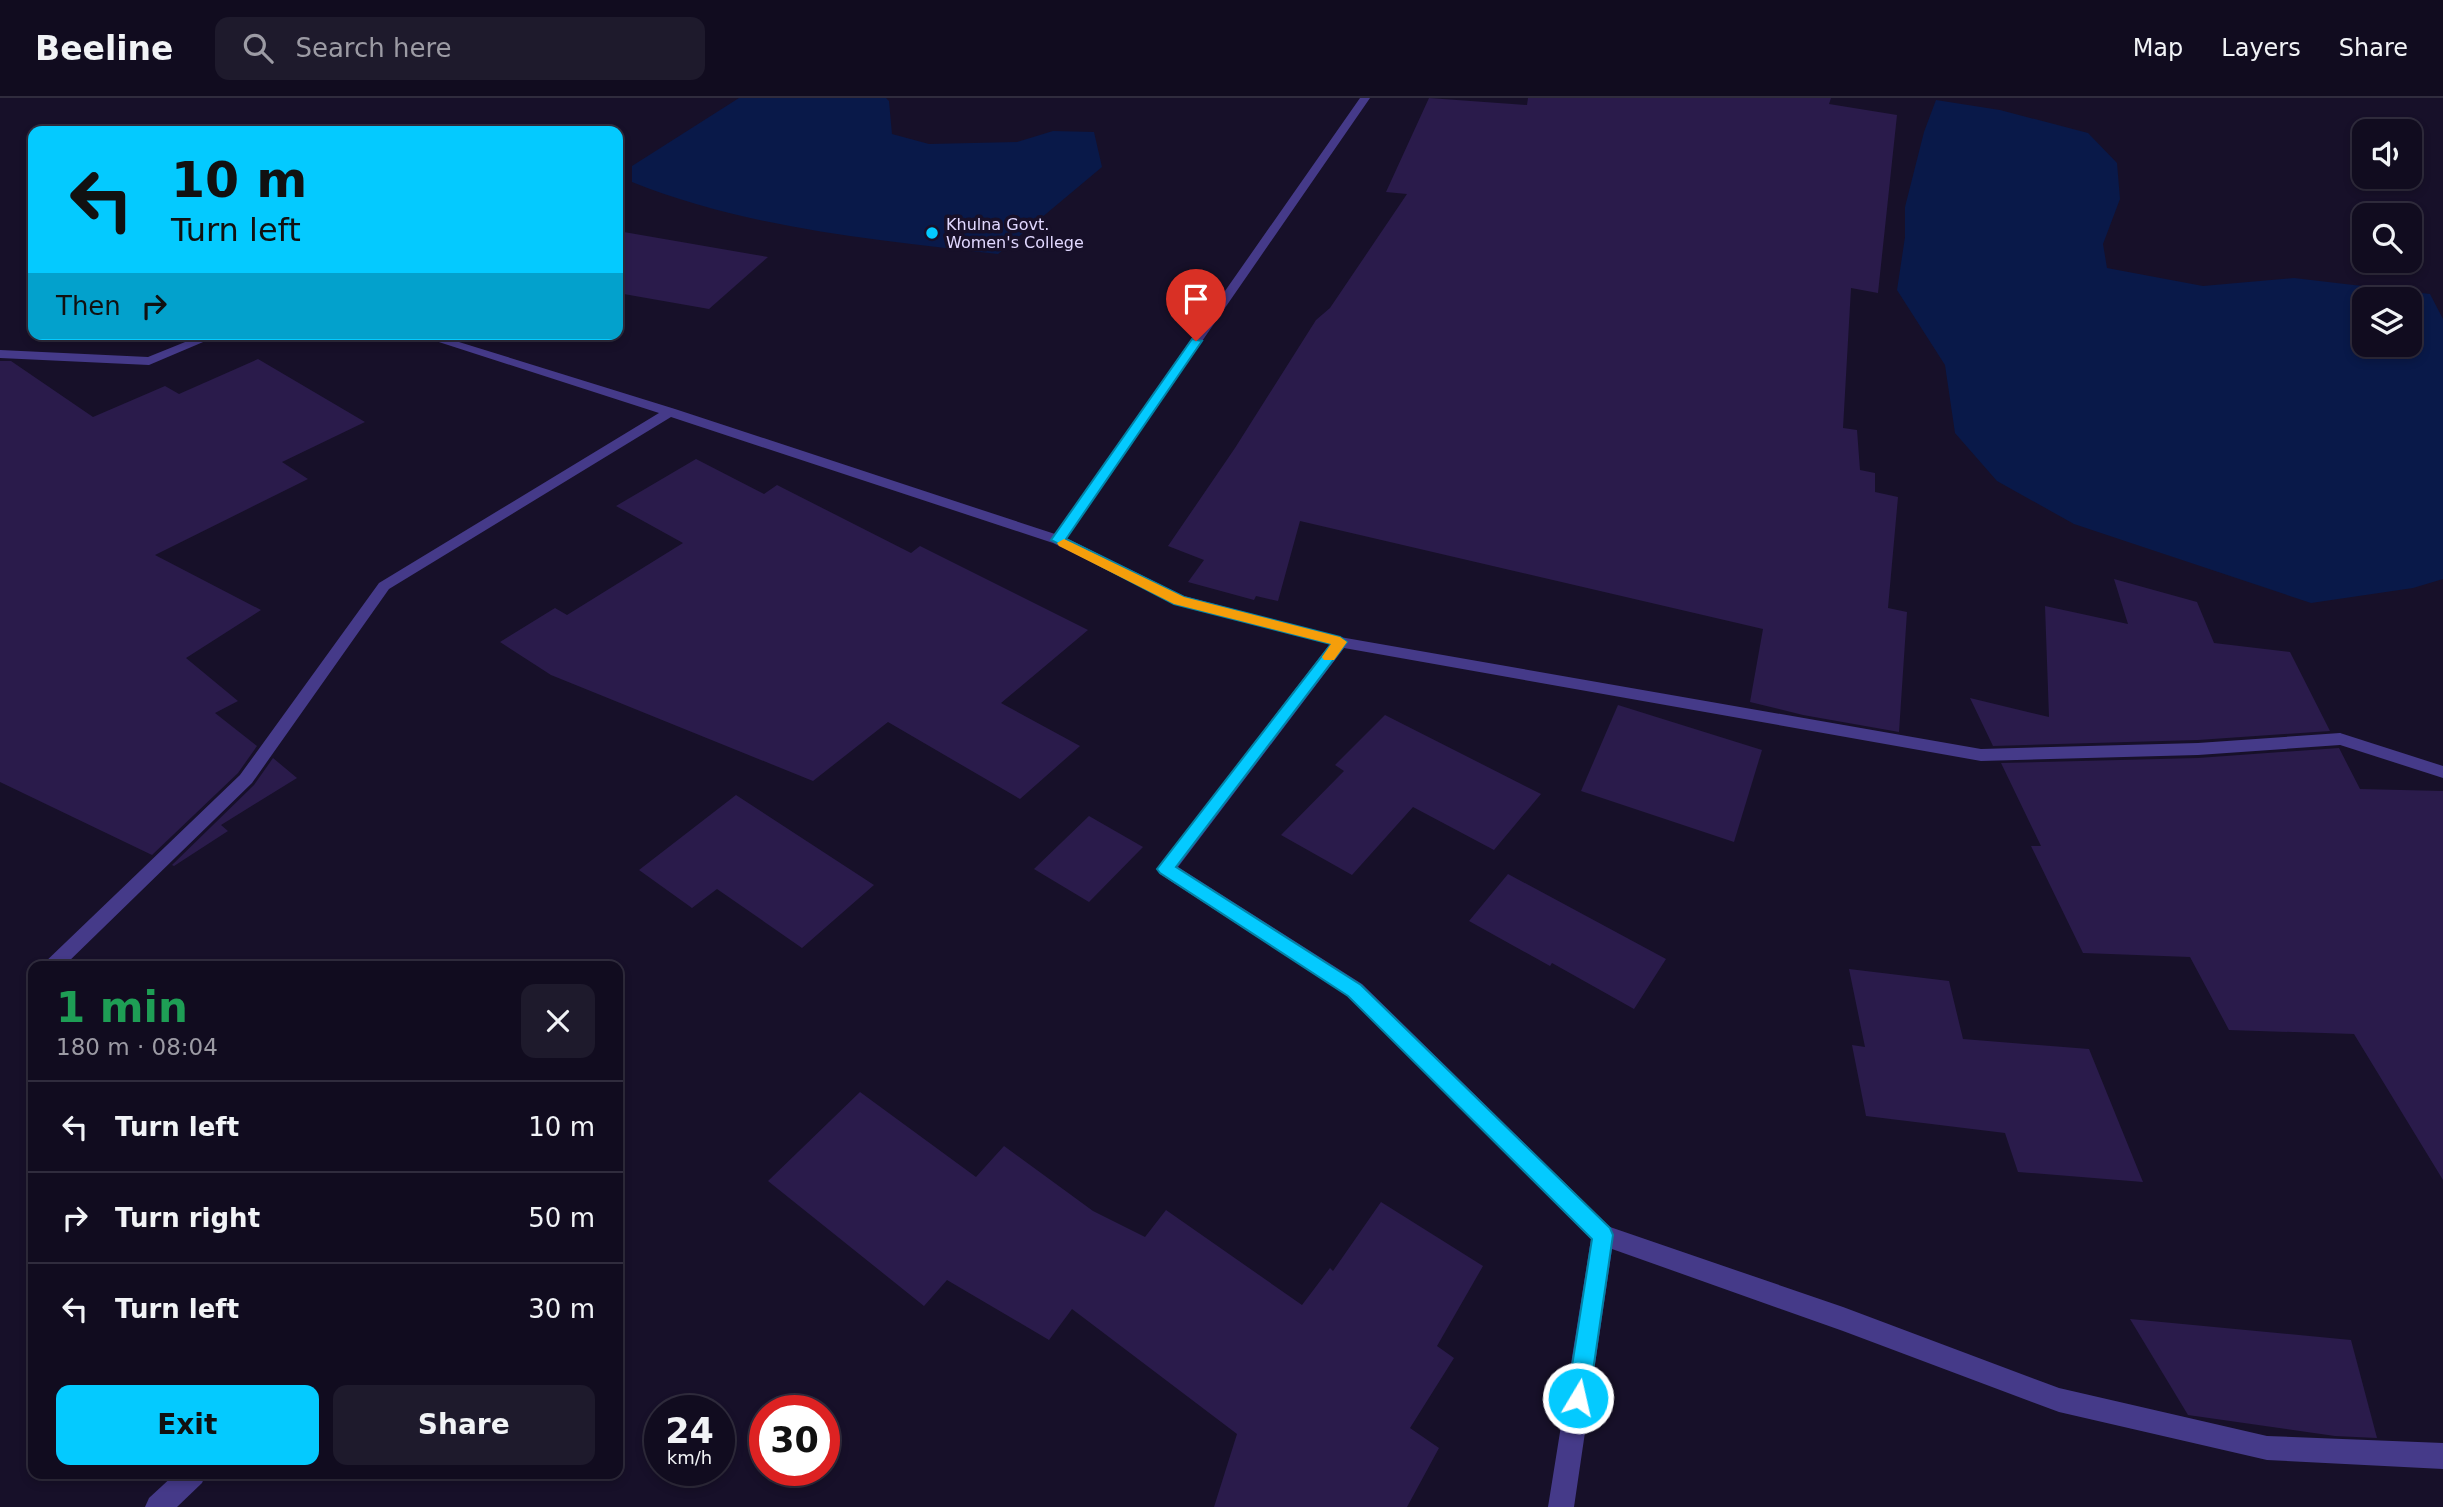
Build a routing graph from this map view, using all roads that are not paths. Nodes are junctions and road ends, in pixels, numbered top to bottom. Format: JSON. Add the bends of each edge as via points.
{"nodes":[{"id":1,"x":1365,"y":98,"type":"edge"},
{"id":2,"x":201,"y":340,"type":"edge"},
{"id":3,"x":439,"y":340,"type":"edge"},
{"id":4,"x":0,"y":354,"type":"edge"},
{"id":5,"x":670,"y":412,"type":"junction"},
{"id":6,"x":1058,"y":540,"type":"junction"},
{"id":7,"x":1340,"y":642,"type":"junction"},
{"id":8,"x":2443,"y":772,"type":"edge"},
{"id":9,"x":56,"y":961,"type":"edge"},
{"id":10,"x":1603,"y":1235,"type":"junction"},
{"id":11,"x":2443,"y":1456,"type":"edge"},
{"id":12,"x":188,"y":1479,"type":"edge"},
{"id":13,"x":158,"y":1507,"type":"edge"},
{"id":14,"x":1561,"y":1507,"type":"edge"}],
"edges":[{"from":1,"to":6,"type":"street"},
{"from":2,"to":4,"type":"street","via":[[149,361]]},
{"from":3,"to":5,"type":"street"},
{"from":5,"to":6,"type":"street"},
{"from":5,"to":9,"type":"street","via":[[384,586],[246,779]]},
{"from":6,"to":7,"type":"street","via":[[1179,600]]},
{"from":7,"to":8,"type":"street","via":[[1981,755],[2340,739]]},
{"from":7,"to":10,"type":"street","via":[[1166,869],[1354,990]]},
{"from":10,"to":11,"type":"street","via":[[2059,1400],[2267,1448]]},
{"from":10,"to":14,"type":"street"},
{"from":12,"to":13,"type":"street"}]}
